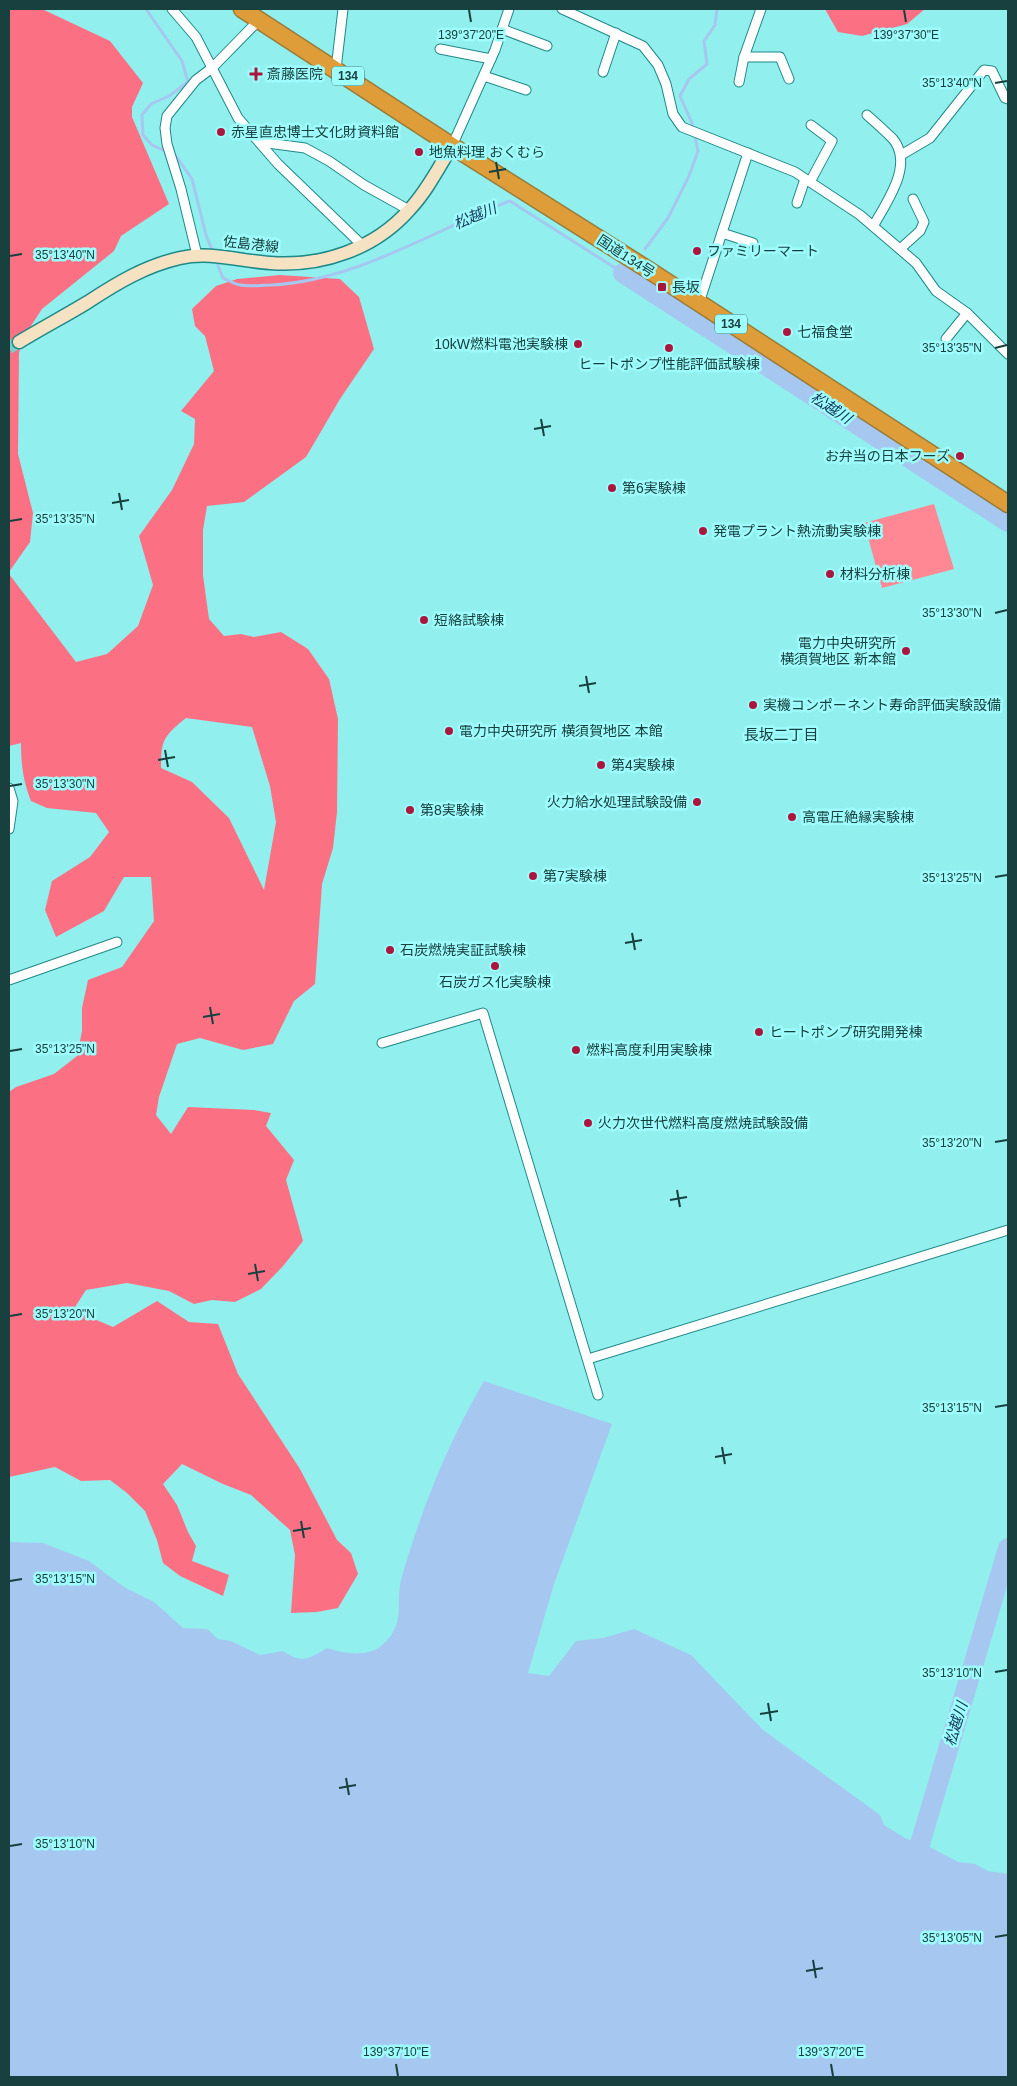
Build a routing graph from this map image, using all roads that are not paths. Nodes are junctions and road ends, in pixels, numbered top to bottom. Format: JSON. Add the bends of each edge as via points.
{"nodes":[{"id":1,"x":172,"y":9,"type":"edge"},
{"id":2,"x":242,"y":9,"type":"edge"},
{"id":3,"x":343,"y":9,"type":"edge"},
{"id":4,"x":509,"y":9,"type":"edge"},
{"id":5,"x":562,"y":9,"type":"edge"},
{"id":6,"x":760,"y":9,"type":"edge"},
{"id":7,"x":259,"y":20,"type":"junction"},
{"id":8,"x":502,"y":29,"type":"junction"},
{"id":9,"x":616,"y":33,"type":"junction"},
{"id":10,"x":547,"y":46,"type":"dead end"},
{"id":11,"x":440,"y":49,"type":"dead end"},
{"id":12,"x":744,"y":57,"type":"junction"},
{"id":13,"x":491,"y":59,"type":"junction"},
{"id":14,"x":212,"y":68,"type":"junction"},
{"id":15,"x":336,"y":69,"type":"junction"},
{"id":16,"x":603,"y":72,"type":"dead end"},
{"id":17,"x":484,"y":76,"type":"junction"},
{"id":18,"x":789,"y":79,"type":"dead end"},
{"id":19,"x":739,"y":82,"type":"dead end"},
{"id":20,"x":526,"y":90,"type":"dead end"},
{"id":21,"x":1008,"y":100,"type":"edge"},
{"id":22,"x":867,"y":115,"type":"dead end"},
{"id":23,"x":811,"y":125,"type":"dead end"},
{"id":24,"x":260,"y":142,"type":"junction"},
{"id":25,"x":452,"y":146,"type":"junction"},
{"id":26,"x":748,"y":154,"type":"junction"},
{"id":27,"x":901,"y":154,"type":"junction"},
{"id":28,"x":807,"y":180,"type":"junction"},
{"id":29,"x":913,"y":199,"type":"dead end"},
{"id":30,"x":796,"y":203,"type":"dead end"},
{"id":31,"x":409,"y":210,"type":"junction"},
{"id":32,"x":874,"y":225,"type":"junction"},
{"id":33,"x":722,"y":233,"type":"junction"},
{"id":34,"x":752,"y":243,"type":"dead end"},
{"id":35,"x":362,"y":246,"type":"junction"},
{"id":36,"x":900,"y":249,"type":"junction"},
{"id":37,"x":199,"y":255,"type":"junction"},
{"id":38,"x":699,"y":303,"type":"junction"},
{"id":39,"x":967,"y":313,"type":"junction"},
{"id":40,"x":946,"y":340,"type":"dead end"},
{"id":41,"x":19,"y":342,"type":"tunnel mouth"},
{"id":42,"x":1008,"y":354,"type":"edge"},
{"id":43,"x":1008,"y":504,"type":"edge"},
{"id":44,"x":9,"y":788,"type":"edge"},
{"id":45,"x":9,"y":829,"type":"edge"},
{"id":46,"x":117,"y":942,"type":"dead end"},
{"id":47,"x":9,"y":980,"type":"edge"},
{"id":48,"x":382,"y":1043,"type":"dead end"},
{"id":49,"x":1008,"y":1230,"type":"edge"},
{"id":50,"x":588,"y":1359,"type":"junction"},
{"id":51,"x":598,"y":1395,"type":"dead end"}],
"edges":[{"from":1,"to":14,"type":"street","via":[[196,37]]},
{"from":2,"to":7,"type":"highway","name":"国道134号","number":"134"},
{"from":3,"to":15,"type":"street"},
{"from":4,"to":8,"type":"street"},
{"from":5,"to":9,"type":"street"},
{"from":6,"to":12,"type":"street"},
{"from":7,"to":14,"type":"street"},
{"from":7,"to":15,"type":"highway","name":"国道134号","number":"134"},
{"from":8,"to":10,"type":"street"},
{"from":8,"to":13,"type":"street"},
{"from":9,"to":16,"type":"street"},
{"from":9,"to":26,"type":"street","via":[[643,46],[658,65],[674,114],[682,127]]},
{"from":11,"to":13,"type":"street"},
{"from":12,"to":18,"type":"street","via":[[780,57]]},
{"from":12,"to":19,"type":"street"},
{"from":13,"to":17,"type":"street"},
{"from":14,"to":24,"type":"street","via":[[238,118]]},
{"from":14,"to":37,"type":"street","via":[[196,80],[174,106],[167,116],[165,128]]},
{"from":15,"to":25,"type":"highway","name":"国道134号","number":"134"},
{"from":17,"to":20,"type":"street"},
{"from":17,"to":25,"type":"street"},
{"from":21,"to":27,"type":"street","via":[[992,71],[984,70],[930,138]]},
{"from":22,"to":27,"type":"street","via":[[894,140]]},
{"from":23,"to":28,"type":"street","via":[[832,141]]},
{"from":24,"to":31,"type":"street","via":[[305,148]]},
{"from":24,"to":35,"type":"street","via":[[278,164]]},
{"from":25,"to":31,"type":"main road","name":"佐島港線"},
{"from":25,"to":38,"type":"highway","name":"国道134号","number":"134"},
{"from":26,"to":28,"type":"street"},
{"from":26,"to":33,"type":"street"},
{"from":27,"to":32,"type":"street","via":[[899,177]]},
{"from":28,"to":30,"type":"street"},
{"from":28,"to":32,"type":"street"},
{"from":29,"to":36,"type":"street","via":[[924,222],[920,231]]},
{"from":31,"to":35,"type":"main road","name":"佐島港線","via":[[389,229]]},
{"from":32,"to":36,"type":"street"},
{"from":33,"to":34,"type":"street"},
{"from":33,"to":38,"type":"street"},
{"from":35,"to":37,"type":"main road","name":"佐島港線","via":[[343,255],[314,262],[270,263]]},
{"from":36,"to":39,"type":"street","via":[[916,263],[936,291]]},
{"from":37,"to":41,"type":"main road","name":"佐島港線","via":[[156,265],[124,279]]},
{"from":38,"to":43,"type":"highway","name":"国道134号","number":"134"},
{"from":39,"to":40,"type":"street"},
{"from":39,"to":42,"type":"street"},
{"from":44,"to":45,"type":"street","via":[[13,800]]},
{"from":46,"to":47,"type":"street"},
{"from":48,"to":50,"type":"street","via":[[483,1013]]},
{"from":49,"to":50,"type":"street"},
{"from":50,"to":51,"type":"street"}]}
